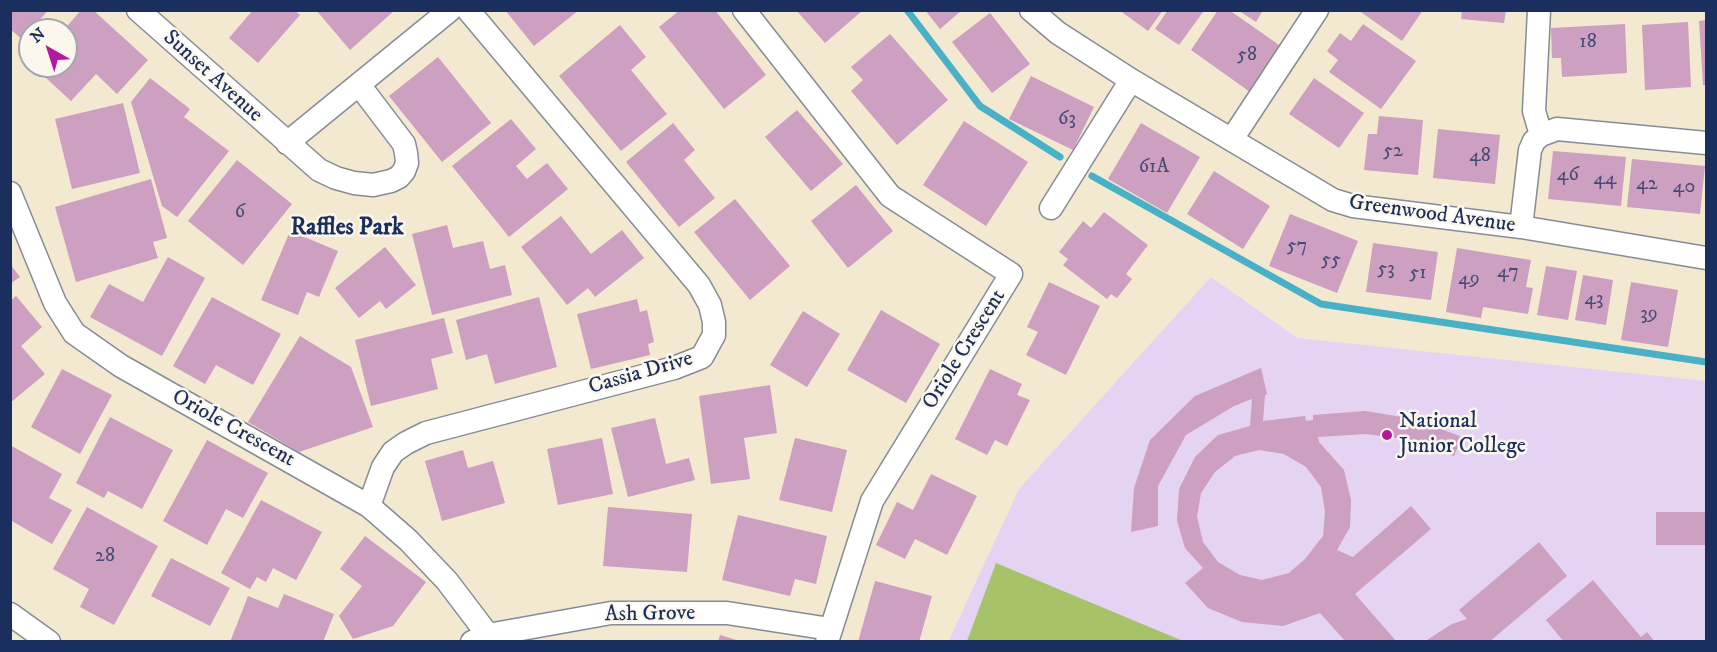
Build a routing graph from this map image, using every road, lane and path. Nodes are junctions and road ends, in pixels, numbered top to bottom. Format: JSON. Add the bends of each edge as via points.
{"nodes":[{"id":1,"x":138,"y":10,"type":"edge"},
{"id":2,"x":450,"y":10,"type":"edge"},
{"id":3,"x":468,"y":10,"type":"edge"},
{"id":4,"x":744,"y":10,"type":"edge"},
{"id":5,"x":1031,"y":10,"type":"edge"},
{"id":6,"x":1317,"y":10,"type":"edge"},
{"id":7,"x":1539,"y":10,"type":"edge"},
{"id":8,"x":1131,"y":80,"type":"junction"},
{"id":9,"x":360,"y":86,"type":"junction"},
{"id":10,"x":1541,"y":135,"type":"junction"},
{"id":11,"x":1232,"y":139,"type":"junction"},
{"id":12,"x":287,"y":143,"type":"junction"},
{"id":13,"x":1707,"y":143,"type":"edge"},
{"id":14,"x":10,"y":193,"type":"edge"},
{"id":15,"x":1051,"y":208,"type":"dead end"},
{"id":16,"x":1521,"y":227,"type":"junction"},
{"id":17,"x":1707,"y":258,"type":"edge"},
{"id":18,"x":369,"y":506,"type":"junction"},
{"id":19,"x":10,"y":615,"type":"edge"},
{"id":20,"x":828,"y":635,"type":"edge"},
{"id":21,"x":484,"y":639,"type":"edge"},
{"id":22,"x":49,"y":642,"type":"edge"}],
"edges":[{"from":1,"to":12,"type":"street","name":"Sunset Avenue"},
{"from":2,"to":9,"type":"street"},
{"from":3,"to":18,"type":"street","name":"Cassia Drive","via":[[699,285],[710,304],[714,335],[702,357],[674,368],[426,433],[393,452],[383,467]]},
{"from":4,"to":20,"type":"street","name":"Oriole Crescent","via":[[890,196],[1011,274],[872,501]]},
{"from":5,"to":8,"type":"street","name":"Greenwood Avenue","via":[[1058,33]]},
{"from":6,"to":11,"type":"street"},
{"from":7,"to":10,"type":"street","via":[[1534,111]]},
{"from":8,"to":11,"type":"street","name":"Greenwood Avenue"},
{"from":8,"to":15,"type":"street"},
{"from":9,"to":12,"type":"street"},
{"from":9,"to":12,"type":"street","name":"Sunset Avenue","via":[[404,144],[407,163],[399,177],[373,185],[336,178],[319,170]]},
{"from":10,"to":13,"type":"street","via":[[1557,129]]},
{"from":10,"to":16,"type":"street","via":[[1530,150]]},
{"from":11,"to":16,"type":"street","name":"Greenwood Avenue","via":[[1333,200],[1353,206]]},
{"from":14,"to":18,"type":"street","name":"Oriole Crescent","via":[[55,303],[74,333],[121,366]]},
{"from":16,"to":17,"type":"street","name":"Greenwood Avenue"},
{"from":18,"to":21,"type":"street","name":"Oriole Crescent","via":[[447,582]]},
{"from":19,"to":22,"type":"street"},
{"from":20,"to":21,"type":"street","name":"Ash Grove","via":[[727,613],[611,613]]}]}
